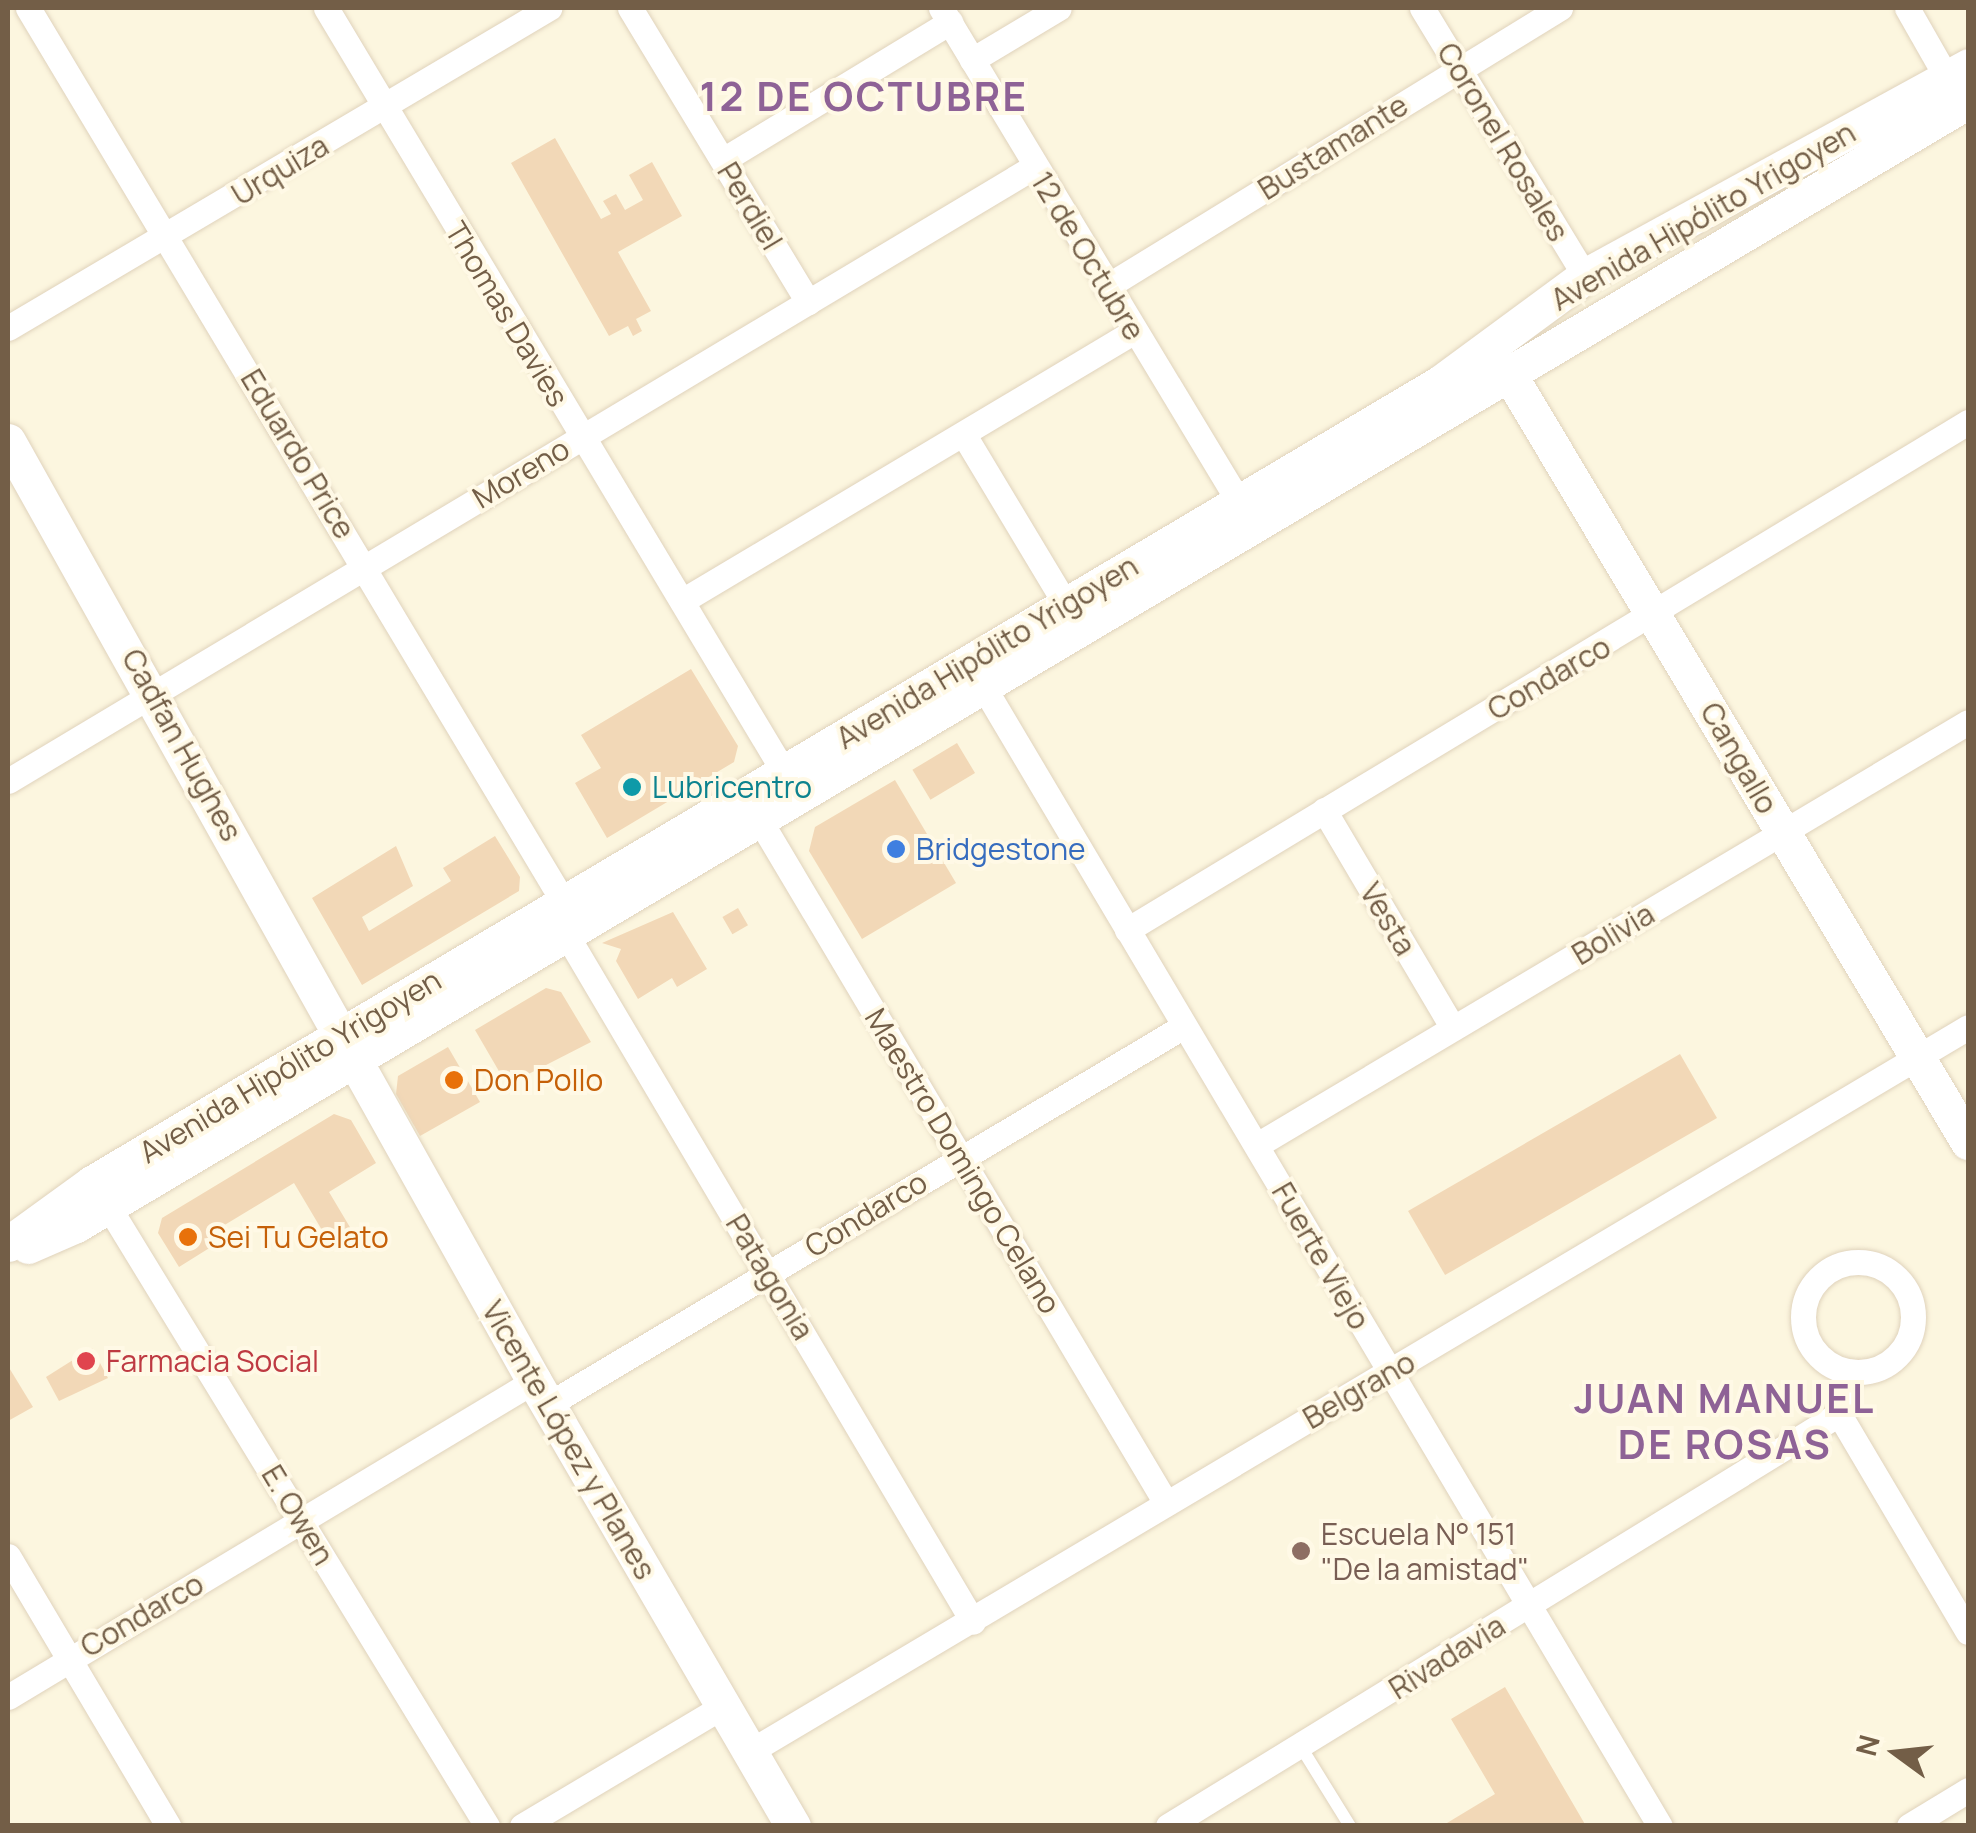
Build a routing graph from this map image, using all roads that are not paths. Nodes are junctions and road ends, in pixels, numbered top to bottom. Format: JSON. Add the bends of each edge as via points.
{"nodes":[{"id":1,"x":28,"y":8,"type":"edge"},
{"id":2,"x":326,"y":8,"type":"edge"},
{"id":3,"x":549,"y":8,"type":"edge"},
{"id":4,"x":630,"y":8,"type":"edge"},
{"id":5,"x":1058,"y":8,"type":"edge"},
{"id":6,"x":1422,"y":8,"type":"edge"},
{"id":7,"x":1560,"y":8,"type":"edge"},
{"id":8,"x":1906,"y":8,"type":"edge"},
{"id":9,"x":946,"y":14,"type":"edge"},
{"id":10,"x":972,"y":60,"type":"junction"},
{"id":11,"x":1459,"y":70,"type":"junction"},
{"id":12,"x":1963,"y":92,"type":"edge"},
{"id":13,"x":385,"y":107,"type":"junction"},
{"id":14,"x":722,"y":160,"type":"junction"},
{"id":15,"x":1035,"y":166,"type":"junction"},
{"id":16,"x":166,"y":238,"type":"junction"},
{"id":17,"x":1585,"y":276,"type":"junction"},
{"id":18,"x":1106,"y":287,"type":"junction"},
{"id":19,"x":1643,"y":294,"type":"junction"},
{"id":20,"x":808,"y":302,"type":"junction"},
{"id":21,"x":1528,"y":318,"type":"junction"},
{"id":22,"x":8,"y":328,"type":"edge"},
{"id":23,"x":1133,"y":332,"type":"junction"},
{"id":24,"x":1568,"y":338,"type":"junction"},
{"id":25,"x":1509,"y":374,"type":"junction"},
{"id":26,"x":1440,"y":384,"type":"junction"},
{"id":27,"x":1968,"y":422,"type":"edge"},
{"id":28,"x":964,"y":434,"type":"junction"},
{"id":29,"x":581,"y":438,"type":"junction"},
{"id":30,"x":8,"y":441,"type":"edge"},
{"id":31,"x":1239,"y":502,"type":"junction"},
{"id":32,"x":366,"y":566,"type":"junction"},
{"id":33,"x":682,"y":601,"type":"junction"},
{"id":34,"x":1066,"y":605,"type":"junction"},
{"id":35,"x":1656,"y":616,"type":"junction"},
{"id":36,"x":983,"y":686,"type":"junction"},
{"id":37,"x":154,"y":693,"type":"junction"},
{"id":38,"x":1968,"y":722,"type":"edge"},
{"id":39,"x":784,"y":772,"type":"junction"},
{"id":40,"x":8,"y":780,"type":"edge"},
{"id":41,"x":1324,"y":810,"type":"junction"},
{"id":42,"x":759,"y":819,"type":"junction"},
{"id":43,"x":1784,"y":833,"type":"junction"},
{"id":44,"x":565,"y":918,"type":"junction"},
{"id":45,"x":1128,"y":930,"type":"junction"},
{"id":46,"x":1184,"y":1026,"type":"junction"},
{"id":47,"x":1968,"y":1027,"type":"edge"},
{"id":48,"x":1453,"y":1028,"type":"junction"},
{"id":49,"x":349,"y":1048,"type":"junction"},
{"id":50,"x":1918,"y":1057,"type":"junction"},
{"id":51,"x":1968,"y":1142,"type":"edge"},
{"id":52,"x":1257,"y":1145,"type":"junction"},
{"id":53,"x":962,"y":1157,"type":"junction"},
{"id":54,"x":108,"y":1206,"type":"junction"},
{"id":55,"x":8,"y":1244,"type":"edge"},
{"id":56,"x":8,"y":1254,"type":"edge"},
{"id":57,"x":768,"y":1272,"type":"junction"},
{"id":58,"x":1852,"y":1372,"type":"junction"},
{"id":59,"x":1388,"y":1373,"type":"junction"},
{"id":60,"x":542,"y":1392,"type":"junction"},
{"id":61,"x":1839,"y":1414,"type":"junction"},
{"id":62,"x":1166,"y":1503,"type":"junction"},
{"id":63,"x":303,"y":1522,"type":"junction"},
{"id":64,"x":8,"y":1556,"type":"edge"},
{"id":65,"x":1531,"y":1605,"type":"junction"},
{"id":66,"x":972,"y":1622,"type":"junction"},
{"id":67,"x":1968,"y":1632,"type":"edge"},
{"id":68,"x":68,"y":1658,"type":"junction"},
{"id":69,"x":8,"y":1697,"type":"edge"},
{"id":70,"x":722,"y":1707,"type":"junction"},
{"id":71,"x":1301,"y":1747,"type":"junction"},
{"id":72,"x":750,"y":1752,"type":"junction"},
{"id":73,"x":1968,"y":1790,"type":"edge"},
{"id":74,"x":168,"y":1826,"type":"edge"},
{"id":75,"x":487,"y":1826,"type":"edge"},
{"id":76,"x":522,"y":1826,"type":"edge"},
{"id":77,"x":793,"y":1826,"type":"edge"},
{"id":78,"x":1168,"y":1826,"type":"edge"},
{"id":79,"x":1350,"y":1826,"type":"edge"},
{"id":80,"x":1660,"y":1826,"type":"edge"},
{"id":81,"x":1909,"y":1826,"type":"edge"}],
"edges":[{"from":1,"to":16,"type":"street","name":"Eduardo Price"},
{"from":2,"to":13,"type":"street","name":"Thomas Davies"},
{"from":3,"to":13,"type":"street","name":"Urquiza"},
{"from":4,"to":14,"type":"street","name":"Perdiel"},
{"from":5,"to":10,"type":"street"},
{"from":6,"to":11,"type":"street","name":"Coronel Rosales"},
{"from":7,"to":11,"type":"street","name":"Bustamante"},
{"from":8,"to":12,"type":"street"},
{"from":9,"to":10,"type":"street","name":"12 de Octubre"},
{"from":9,"to":14,"type":"street"},
{"from":10,"to":15,"type":"street","name":"12 de Octubre"},
{"from":11,"to":17,"type":"street","name":"Coronel Rosales"},
{"from":11,"to":18,"type":"street","name":"Bustamante"},
{"from":12,"to":17,"type":"main road","name":"Avenida Hipólito Yrigoyen"},
{"from":12,"to":19,"type":"main road","name":"Avenida Hipólito Yrigoyen"},
{"from":13,"to":16,"type":"street","name":"Urquiza"},
{"from":13,"to":29,"type":"street","name":"Thomas Davies"},
{"from":14,"to":20,"type":"street","name":"Perdiel"},
{"from":15,"to":18,"type":"street","name":"12 de Octubre"},
{"from":15,"to":20,"type":"street","name":"Moreno"},
{"from":16,"to":22,"type":"street","name":"Urquiza"},
{"from":16,"to":32,"type":"street","name":"Eduardo Price"},
{"from":17,"to":19,"type":"main road"},
{"from":17,"to":21,"type":"main road","name":"Avenida Hipólito Yrigoyen"},
{"from":17,"to":24,"type":"main road"},
{"from":18,"to":23,"type":"street","name":"12 de Octubre"},
{"from":19,"to":24,"type":"main road","name":"Avenida Hipólito Yrigoyen"},
{"from":20,"to":29,"type":"street","name":"Moreno"},
{"from":21,"to":25,"type":"main road"},
{"from":21,"to":26,"type":"main road","name":"Avenida Hipólito Yrigoyen"},
{"from":23,"to":28,"type":"street"},
{"from":23,"to":31,"type":"street","name":"12 de Octubre"},
{"from":24,"to":25,"type":"main road","name":"Avenida Hipólito Yrigoyen"},
{"from":25,"to":26,"type":"main road"},
{"from":25,"to":35,"type":"main road","name":"Cangallo"},
{"from":25,"to":36,"type":"main road","name":"Avenida Hipólito Yrigoyen"},
{"from":26,"to":31,"type":"main road","name":"Avenida Hipólito Yrigoyen"},
{"from":27,"to":35,"type":"street","name":"Condarco"},
{"from":28,"to":33,"type":"street"},
{"from":28,"to":34,"type":"street"},
{"from":29,"to":32,"type":"street","name":"Moreno"},
{"from":29,"to":33,"type":"street","name":"Thomas Davies"},
{"from":30,"to":37,"type":"main road","name":"Cadfan Hughes"},
{"from":31,"to":34,"type":"main road","name":"Avenida Hipólito Yrigoyen"},
{"from":32,"to":37,"type":"street","name":"Moreno"},
{"from":32,"to":44,"type":"street","name":"Eduardo Price"},
{"from":33,"to":39,"type":"street","name":"Thomas Davies"},
{"from":34,"to":39,"type":"main road","name":"Avenida Hipólito Yrigoyen"},
{"from":35,"to":41,"type":"street","name":"Condarco"},
{"from":35,"to":43,"type":"main road","name":"Cangallo"},
{"from":36,"to":42,"type":"main road","name":"Avenida Hipólito Yrigoyen"},
{"from":36,"to":45,"type":"street","name":"Fuerte Viejo"},
{"from":37,"to":40,"type":"street","name":"Moreno"},
{"from":37,"to":49,"type":"main road","name":"Cadfan Hughes"},
{"from":38,"to":43,"type":"street","name":"Bolivia"},
{"from":39,"to":44,"type":"main road","name":"Avenida Hipólito Yrigoyen"},
{"from":41,"to":45,"type":"street","name":"Condarco"},
{"from":41,"to":48,"type":"street","name":"Vesta"},
{"from":42,"to":44,"type":"main road","name":"Avenida Hipólito Yrigoyen"},
{"from":42,"to":53,"type":"street","name":"Maestro Domingo Celano"},
{"from":43,"to":48,"type":"street","name":"Bolivia"},
{"from":43,"to":50,"type":"main road","name":"Cangallo"},
{"from":44,"to":49,"type":"main road","name":"Avenida Hipólito Yrigoyen"},
{"from":44,"to":57,"type":"street","name":"Patagonia"},
{"from":45,"to":46,"type":"street","name":"Fuerte Viejo"},
{"from":46,"to":52,"type":"street","name":"Fuerte Viejo"},
{"from":46,"to":53,"type":"street","name":"Condarco"},
{"from":47,"to":50,"type":"street","name":"Belgrano"},
{"from":48,"to":52,"type":"street","name":"Bolivia"},
{"from":49,"to":54,"type":"main road","name":"Avenida Hipólito Yrigoyen"},
{"from":49,"to":55,"type":"main road","name":"Avenida Hipólito Yrigoyen","via":[[82,1190]]},
{"from":49,"to":60,"type":"main road","name":"Vicente López y Planes"},
{"from":50,"to":51,"type":"main road","name":"Cangallo"},
{"from":50,"to":59,"type":"street","name":"Belgrano"},
{"from":52,"to":59,"type":"street","name":"Fuerte Viejo"},
{"from":53,"to":57,"type":"street","name":"Condarco"},
{"from":53,"to":62,"type":"street","name":"Maestro Domingo Celano"},
{"from":54,"to":56,"type":"main road","name":"Avenida Hipólito Yrigoyen"},
{"from":54,"to":63,"type":"street","name":"E. Owen"},
{"from":57,"to":60,"type":"street","name":"Condarco"},
{"from":57,"to":66,"type":"street","name":"Patagonia"},
{"from":58,"to":58,"type":"street","via":[[1869,1371],[1899,1354],[1913,1322],[1906,1289],[1880,1266],[1863,1261],[1826,1271],[1804,1301],[1802,1320],[1818,1355]]},
{"from":58,"to":61,"type":"street"},
{"from":59,"to":62,"type":"street","name":"Belgrano"},
{"from":59,"to":65,"type":"street","name":"Fuerte Viejo"},
{"from":60,"to":63,"type":"street","name":"Condarco"},
{"from":60,"to":70,"type":"main road","name":"Vicente López y Planes"},
{"from":61,"to":65,"type":"street","name":"Rivadavia"},
{"from":61,"to":67,"type":"street"},
{"from":62,"to":66,"type":"street","name":"Belgrano"},
{"from":63,"to":68,"type":"street","name":"Condarco"},
{"from":63,"to":75,"type":"street","name":"E. Owen"},
{"from":64,"to":68,"type":"street"},
{"from":65,"to":71,"type":"street","name":"Rivadavia"},
{"from":65,"to":80,"type":"street","name":"Fuerte Viejo"},
{"from":66,"to":72,"type":"street","name":"Belgrano"},
{"from":68,"to":69,"type":"street","name":"Condarco"},
{"from":68,"to":74,"type":"street"},
{"from":70,"to":72,"type":"main road","name":"Vicente López y Planes"},
{"from":70,"to":76,"type":"street"},
{"from":71,"to":78,"type":"street","name":"Rivadavia"},
{"from":71,"to":79,"type":"lane"},
{"from":72,"to":77,"type":"main road","name":"Vicente López y Planes"},
{"from":73,"to":81,"type":"street"}]}
